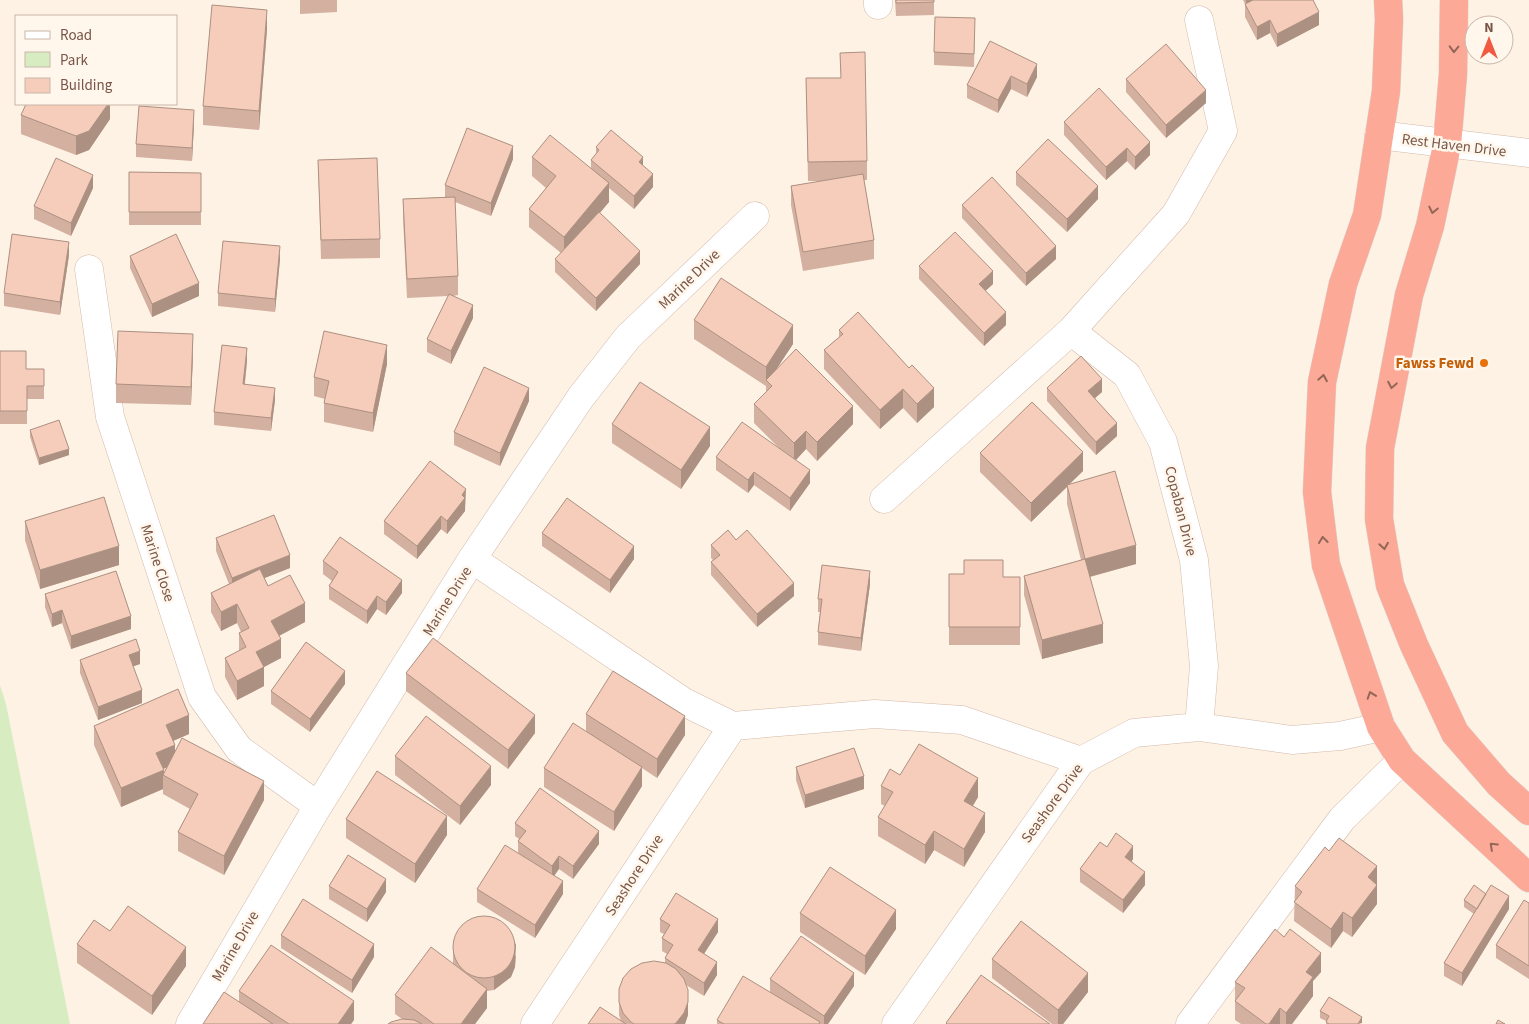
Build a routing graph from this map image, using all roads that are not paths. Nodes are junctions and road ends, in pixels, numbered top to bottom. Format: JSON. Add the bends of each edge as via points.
{"nodes":[{"id":1,"x":1388,"y":0,"type":"edge"},
{"id":2,"x":1454,"y":0,"type":"edge"},
{"id":3,"x":1199,"y":20,"type":"dead end"},
{"id":4,"x":1379,"y":136,"type":"junction"},
{"id":5,"x":1447,"y":145,"type":"junction"},
{"id":6,"x":1529,"y":154,"type":"edge"},
{"id":7,"x":755,"y":216,"type":"dead end"},
{"id":8,"x":89,"y":270,"type":"dead end"},
{"id":9,"x":1071,"y":331,"type":"junction"},
{"id":10,"x":884,"y":499,"type":"dead end"},
{"id":11,"x":472,"y":559,"type":"junction"},
{"id":12,"x":733,"y":726,"type":"junction"},
{"id":13,"x":1199,"y":727,"type":"junction"},
{"id":14,"x":1381,"y":727,"type":"junction"},
{"id":15,"x":1402,"y":760,"type":"junction"},
{"id":16,"x":1081,"y":761,"type":"junction"},
{"id":17,"x":318,"y":806,"type":"junction"},
{"id":18,"x":1529,"y":811,"type":"edge"},
{"id":19,"x":1529,"y":878,"type":"edge"},
{"id":20,"x":190,"y":1024,"type":"edge"},
{"id":21,"x":535,"y":1024,"type":"edge"},
{"id":22,"x":896,"y":1024,"type":"edge"},
{"id":23,"x":1190,"y":1024,"type":"edge"}],
"edges":[{"from":1,"to":4,"type":"highway","via":[[1386,91]]},
{"from":2,"to":5,"type":"highway","one_way":true,"via":[[1453,74]]},
{"from":3,"to":9,"type":"street","via":[[1223,131],[1176,214]]},
{"from":4,"to":5,"type":"street","name":"Rest Haven Drive"},
{"from":14,"to":4,"type":"highway","one_way":true,"via":[[1326,565],[1317,492],[1322,382],[1343,284],[1367,215]]},
{"from":5,"to":6,"type":"street","name":"Rest Haven Drive"},
{"from":5,"to":18,"type":"highway","one_way":true,"via":[[1430,226],[1409,295],[1380,448],[1380,519],[1390,585],[1455,733],[1499,784]]},
{"from":7,"to":11,"type":"street","name":"Marine Drive","via":[[628,337],[582,397]]},
{"from":8,"to":17,"type":"street","name":"Marine Close","via":[[110,417],[202,697],[239,749]]},
{"from":9,"to":10,"type":"street"},
{"from":9,"to":13,"type":"street","name":"Copaban Drive","via":[[1127,375],[1163,442],[1194,560],[1204,666]]},
{"from":11,"to":12,"type":"street","via":[[684,702]]},
{"from":11,"to":17,"type":"street","name":"Marine Drive"},
{"from":12,"to":16,"type":"street","via":[[875,714],[962,720]]},
{"from":12,"to":21,"type":"street","name":"Seashore Drive"},
{"from":13,"to":14,"type":"street","name":"Seashore Drive","via":[[1292,740],[1340,736]]},
{"from":13,"to":16,"type":"street","name":"Seashore Drive","via":[[1134,733]]},
{"from":14,"to":15,"type":"highway"},
{"from":19,"to":15,"type":"highway","one_way":true},
{"from":15,"to":23,"type":"street","via":[[1342,819]]},
{"from":16,"to":22,"type":"street","name":"Seashore Drive"},
{"from":17,"to":20,"type":"street","name":"Marine Drive"}]}
